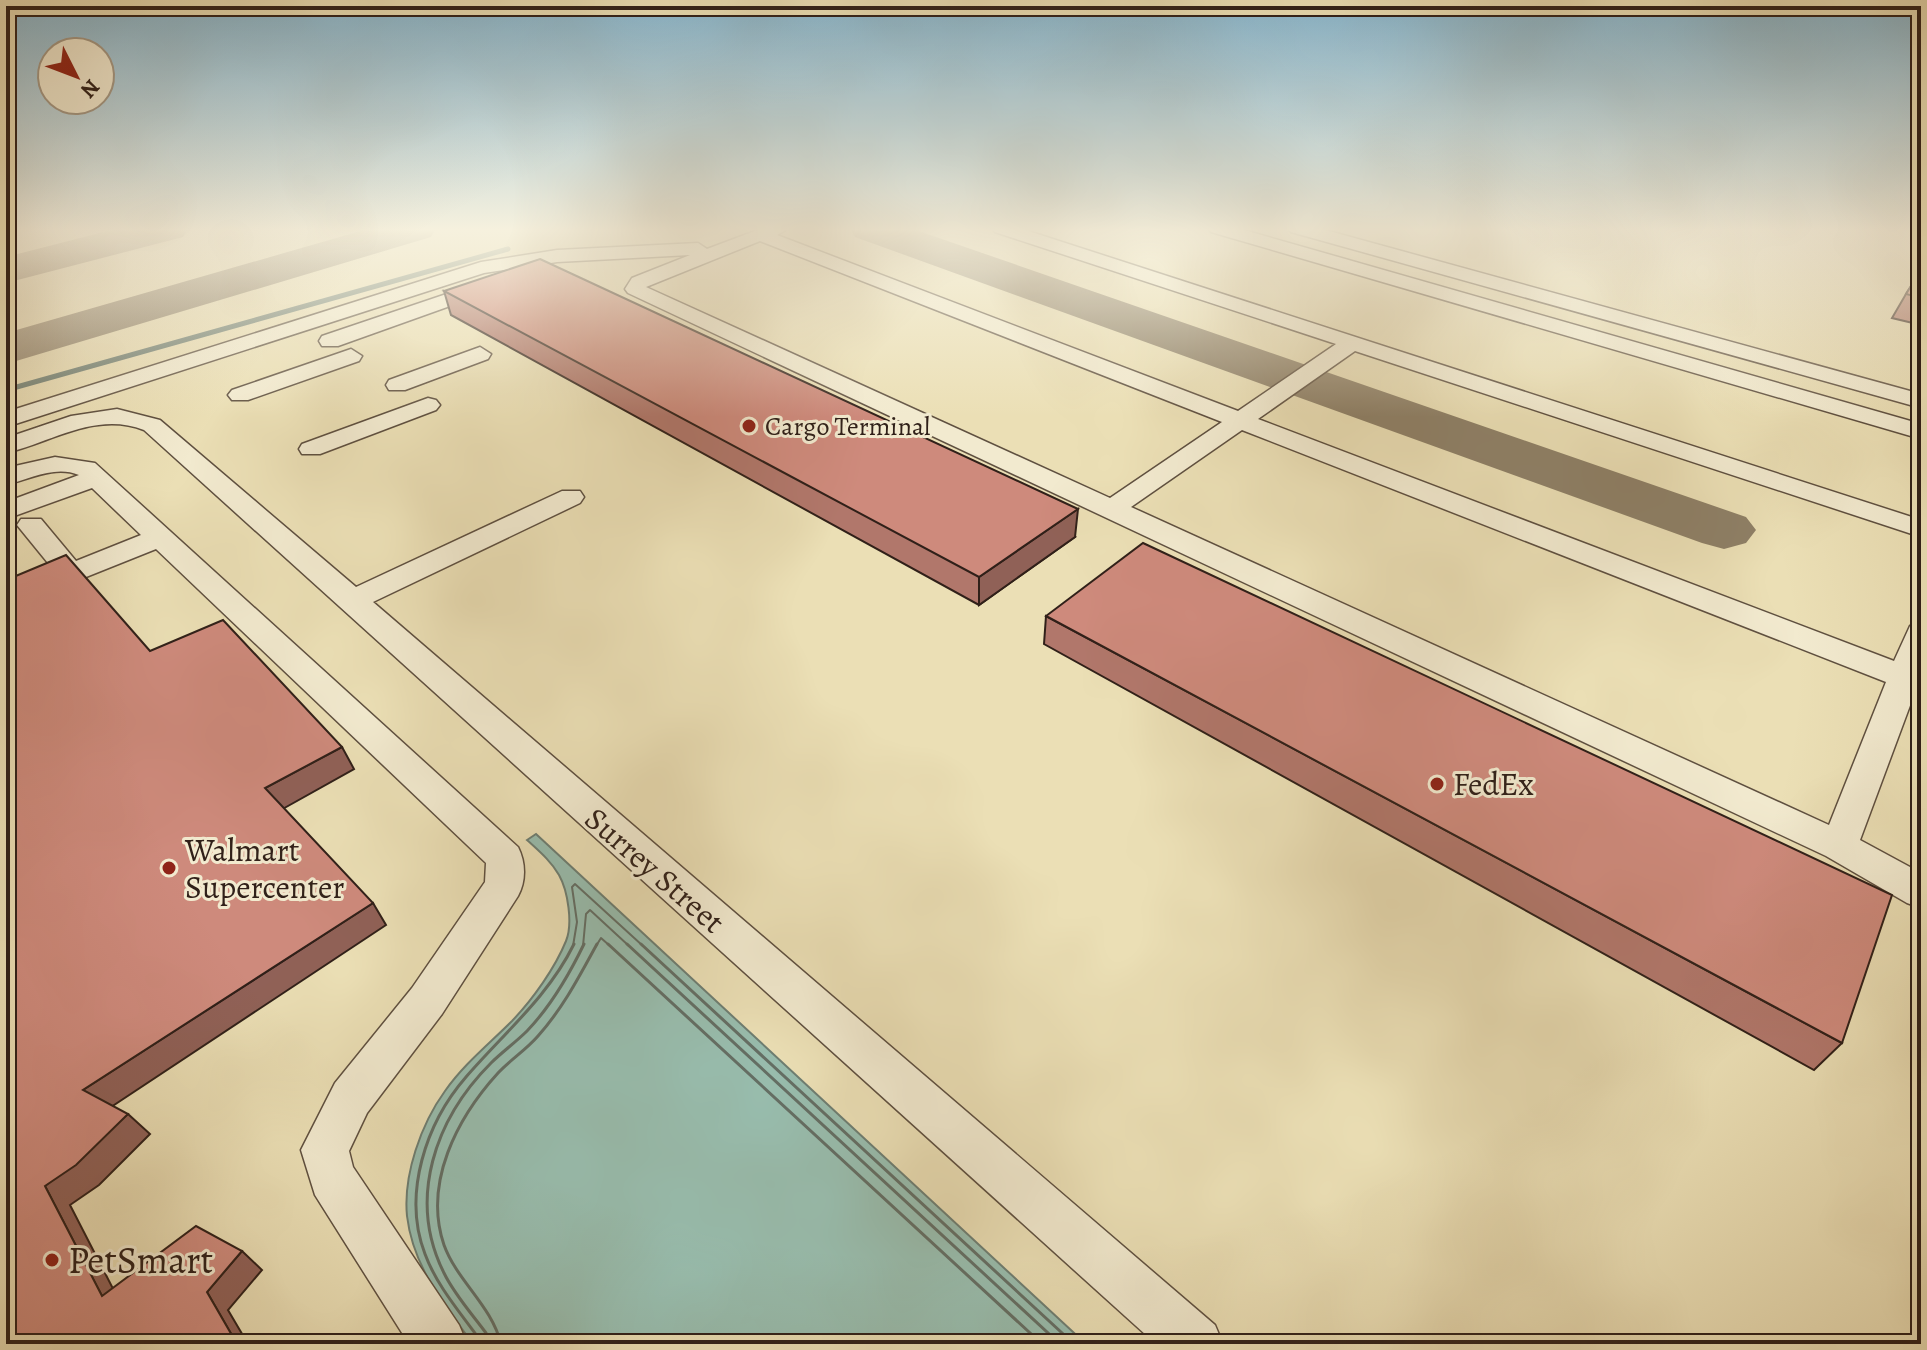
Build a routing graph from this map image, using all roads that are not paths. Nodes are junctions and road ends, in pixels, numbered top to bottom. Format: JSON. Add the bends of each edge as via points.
{"nodes":[{"id":1,"x":409,"y":291,"type":"edge"},
{"id":2,"x":474,"y":291,"type":"edge"},
{"id":3,"x":639,"y":291,"type":"edge"},
{"id":4,"x":903,"y":291,"type":"edge"},
{"id":5,"x":1193,"y":291,"type":"edge"},
{"id":6,"x":1434,"y":291,"type":"edge"},
{"id":7,"x":1524,"y":291,"type":"edge"},
{"id":8,"x":330,"y":341,"type":"dead end"},
{"id":9,"x":1352,"y":343,"type":"junction"},
{"id":10,"x":480,"y":354,"type":"dead end"},
{"id":11,"x":351,"y":356,"type":"dead end"},
{"id":12,"x":397,"y":385,"type":"dead end"},
{"id":13,"x":240,"y":395,"type":"dead end"},
{"id":14,"x":1921,"y":401,"type":"edge"},
{"id":15,"x":428,"y":405,"type":"dead end"},
{"id":16,"x":6,"y":420,"type":"edge"},
{"id":17,"x":1240,"y":420,"type":"junction"},
{"id":18,"x":1921,"y":432,"type":"edge"},
{"id":19,"x":6,"y":446,"type":"edge"},
{"id":20,"x":311,"y":449,"type":"dead end"},
{"id":21,"x":6,"y":477,"type":"edge"},
{"id":22,"x":96,"y":478,"type":"junction"},
{"id":23,"x":571,"y":497,"type":"dead end"},
{"id":24,"x":1110,"y":510,"type":"junction"},
{"id":25,"x":15,"y":519,"type":"edge"},
{"id":26,"x":1921,"y":529,"type":"edge"},
{"id":27,"x":160,"y":537,"type":"junction"},
{"id":28,"x":351,"y":601,"type":"junction"},
{"id":29,"x":1921,"y":633,"type":"edge"},
{"id":30,"x":1912,"y":679,"type":"edge"},
{"id":31,"x":1839,"y":846,"type":"junction"},
{"id":32,"x":1921,"y":892,"type":"edge"},
{"id":33,"x":440,"y":1344,"type":"edge"},
{"id":34,"x":1196,"y":1344,"type":"edge"}],
"edges":[{"from":1,"to":16,"type":"street"},
{"from":2,"to":8,"type":"street"},
{"from":3,"to":24,"type":"street"},
{"from":4,"to":17,"type":"street"},
{"from":5,"to":9,"type":"street"},
{"from":6,"to":18,"type":"street"},
{"from":7,"to":14,"type":"street"},
{"from":9,"to":17,"type":"street"},
{"from":9,"to":26,"type":"street"},
{"from":10,"to":12,"type":"street"},
{"from":11,"to":13,"type":"street"},
{"from":15,"to":20,"type":"street"},
{"from":17,"to":24,"type":"street"},
{"from":17,"to":30,"type":"street"},
{"from":19,"to":28,"type":"street","name":"Surrey Street","via":[[107,416],[140,418]]},
{"from":21,"to":22,"type":"street","via":[[45,464],[69,463]]},
{"from":22,"to":25,"type":"street"},
{"from":22,"to":27,"type":"street"},
{"from":23,"to":28,"type":"street"},
{"from":24,"to":31,"type":"street"},
{"from":25,"to":27,"type":"street","via":[[71,573]]},
{"from":27,"to":33,"type":"street","via":[[505,858],[504,885],[427,1001],[351,1098],[325,1150],[332,1178]]},
{"from":28,"to":34,"type":"street","name":"Surrey Street"},
{"from":29,"to":30,"type":"street"},
{"from":30,"to":31,"type":"street"},
{"from":31,"to":32,"type":"street"}]}
